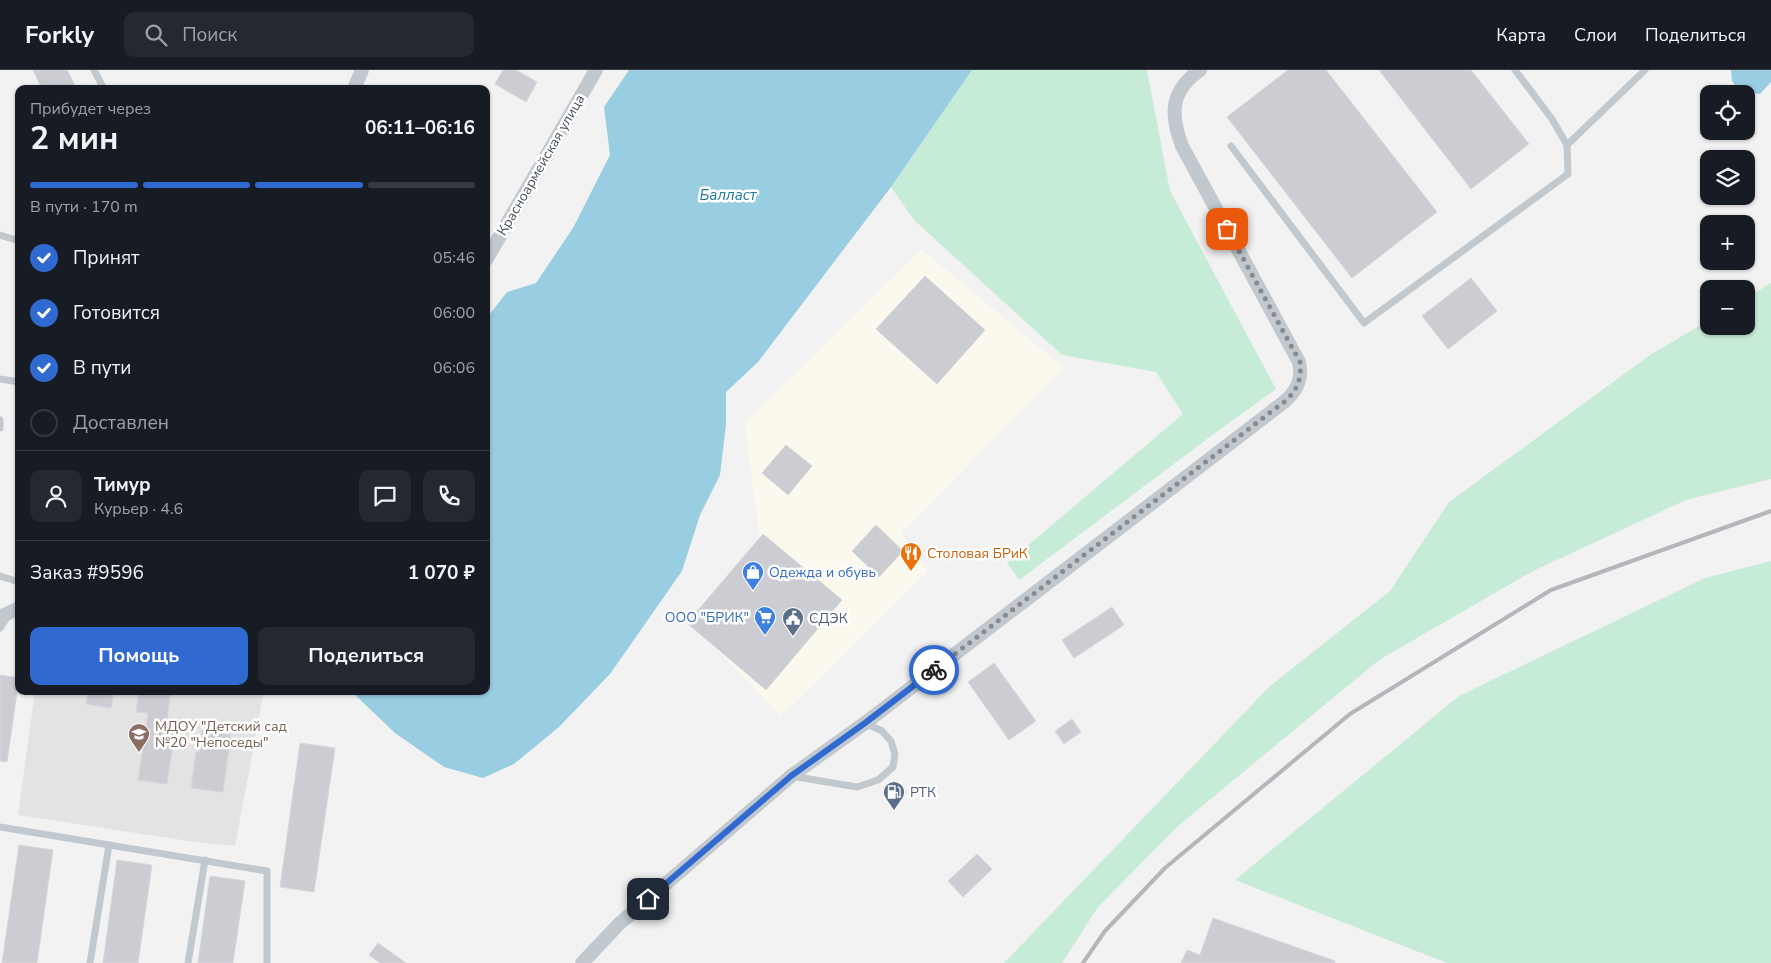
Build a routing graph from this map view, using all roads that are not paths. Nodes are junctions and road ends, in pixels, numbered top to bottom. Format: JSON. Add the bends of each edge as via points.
{"nodes":[{"id":1,"x":94,"y":70,"type":"edge"},
{"id":2,"x":362,"y":70,"type":"edge"},
{"id":3,"x":596,"y":70,"type":"edge"},
{"id":4,"x":1515,"y":70,"type":"edge"},
{"id":5,"x":1645,"y":70,"type":"edge"},
{"id":6,"x":1193,"y":72,"type":"edge"},
{"id":7,"x":102,"y":85,"type":"edge"},
{"id":8,"x":356,"y":85,"type":"edge"},
{"id":9,"x":1567,"y":145,"type":"junction"},
{"id":10,"x":1231,"y":146,"type":"dead end"},
{"id":11,"x":0,"y":235,"type":"edge"},
{"id":12,"x":15,"y":240,"type":"edge"},
{"id":13,"x":490,"y":253,"type":"edge"},
{"id":14,"x":0,"y":379,"type":"edge"},
{"id":15,"x":15,"y":381,"type":"edge"},
{"id":16,"x":0,"y":420,"type":"edge"},
{"id":17,"x":0,"y":428,"type":"edge"},
{"id":18,"x":0,"y":576,"type":"edge"},
{"id":19,"x":15,"y":581,"type":"edge"},
{"id":20,"x":10,"y":612,"type":"edge"},
{"id":21,"x":0,"y":628,"type":"edge"},
{"id":22,"x":865,"y":723,"type":"junction"},
{"id":23,"x":791,"y":776,"type":"junction"},
{"id":24,"x":0,"y":827,"type":"edge"},
{"id":25,"x":109,"y":845,"type":"junction"},
{"id":26,"x":205,"y":860,"type":"junction"},
{"id":27,"x":90,"y":963,"type":"edge"},
{"id":28,"x":188,"y":963,"type":"edge"},
{"id":29,"x":267,"y":963,"type":"edge"},
{"id":30,"x":582,"y":963,"type":"edge"}],
"edges":[{"from":1,"to":7,"type":"lane"},
{"from":2,"to":8,"type":"street"},
{"from":3,"to":13,"type":"street","name":"Красноармейская улица"},
{"from":4,"to":9,"type":"lane"},
{"from":5,"to":9,"type":"lane"},
{"from":6,"to":22,"type":"street","via":[[1175,99],[1177,134],[1300,362],[1298,385],[1284,402]]},
{"from":9,"to":10,"type":"lane","via":[[1568,174],[1364,324]]},
{"from":11,"to":12,"type":"lane"},
{"from":14,"to":15,"type":"lane"},
{"from":16,"to":17,"type":"lane"},
{"from":18,"to":19,"type":"lane"},
{"from":20,"to":21,"type":"lane"},
{"from":22,"to":23,"type":"street"},
{"from":22,"to":23,"type":"lane","via":[[882,731],[891,741],[895,754],[893,767],[878,780],[857,787]]},
{"from":23,"to":30,"type":"street","via":[[619,924]]},
{"from":24,"to":25,"type":"lane"},
{"from":25,"to":26,"type":"lane"},
{"from":25,"to":27,"type":"lane"},
{"from":26,"to":28,"type":"lane"},
{"from":26,"to":29,"type":"lane","via":[[267,871]]}]}
